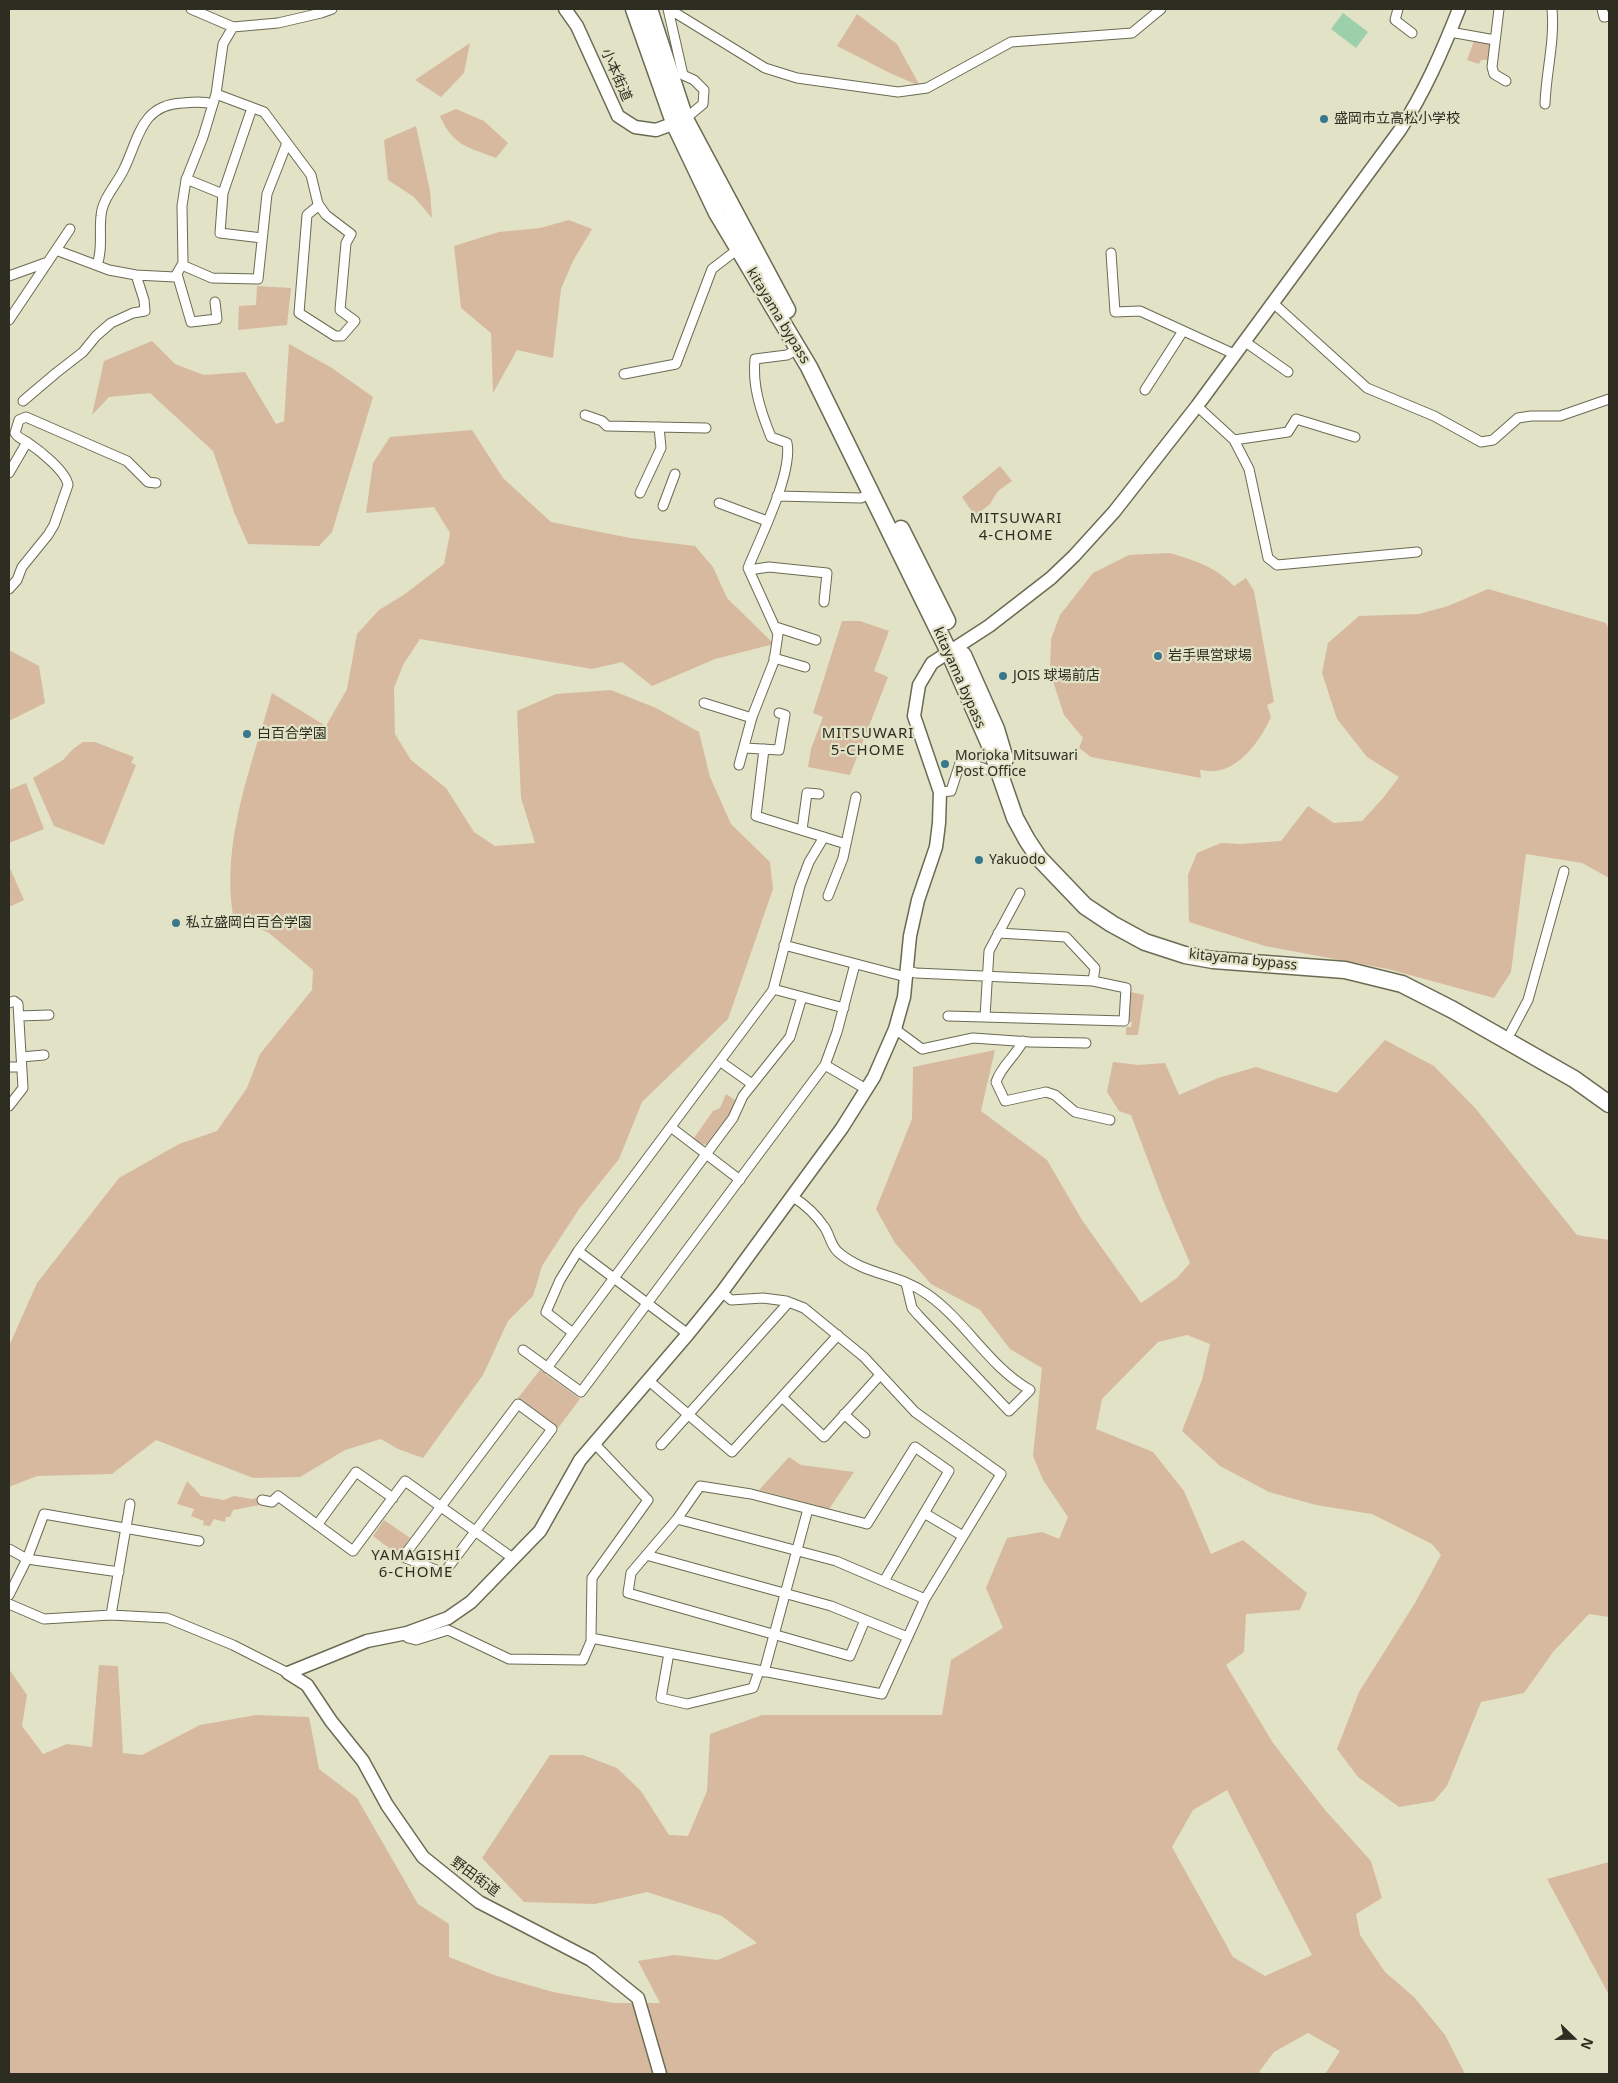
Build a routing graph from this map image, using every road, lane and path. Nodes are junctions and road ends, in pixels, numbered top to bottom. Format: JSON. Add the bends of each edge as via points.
{"nodes":[{"id":1,"x":191,"y":9,"type":"edge"},
{"id":2,"x":332,"y":9,"type":"edge"},
{"id":3,"x":565,"y":9,"type":"edge"},
{"id":4,"x":634,"y":9,"type":"edge"},
{"id":5,"x":648,"y":9,"type":"edge"},
{"id":6,"x":668,"y":9,"type":"edge"},
{"id":7,"x":1161,"y":9,"type":"edge"},
{"id":8,"x":1398,"y":9,"type":"edge"},
{"id":9,"x":1459,"y":9,"type":"edge"},
{"id":10,"x":1499,"y":9,"type":"edge"},
{"id":11,"x":1552,"y":9,"type":"edge"},
{"id":12,"x":1602,"y":9,"type":"edge"},
{"id":13,"x":1609,"y":16,"type":"edge"},
{"id":14,"x":234,"y":27,"type":"junction"},
{"id":15,"x":1450,"y":32,"type":"junction"},
{"id":16,"x":1412,"y":33,"type":"dead end"},
{"id":17,"x":1495,"y":40,"type":"junction"},
{"id":18,"x":1506,"y":81,"type":"dead end"},
{"id":19,"x":216,"y":94,"type":"junction"},
{"id":20,"x":213,"y":104,"type":"junction"},
{"id":21,"x":1544,"y":104,"type":"dead end"},
{"id":22,"x":252,"y":108,"type":"junction"},
{"id":23,"x":680,"y":122,"type":"junction"},
{"id":24,"x":287,"y":143,"type":"junction"},
{"id":25,"x":186,"y":179,"type":"junction"},
{"id":26,"x":223,"y":194,"type":"junction"},
{"id":27,"x":319,"y":205,"type":"junction"},
{"id":28,"x":70,"y":229,"type":"dead end"},
{"id":29,"x":262,"y":238,"type":"junction"},
{"id":30,"x":738,"y":249,"type":"junction"},
{"id":31,"x":56,"y":250,"type":"junction"},
{"id":32,"x":1111,"y":253,"type":"dead end"},
{"id":33,"x":48,"y":262,"type":"junction"},
{"id":34,"x":97,"y":265,"type":"junction"},
{"id":35,"x":182,"y":265,"type":"junction"},
{"id":36,"x":177,"y":274,"type":"junction"},
{"id":37,"x":9,"y":276,"type":"edge"},
{"id":38,"x":136,"y":276,"type":"junction"},
{"id":39,"x":215,"y":302,"type":"dead end"},
{"id":40,"x":1272,"y":302,"type":"junction"},
{"id":41,"x":9,"y":320,"type":"edge"},
{"id":42,"x":1183,"y":331,"type":"junction"},
{"id":43,"x":1244,"y":341,"type":"junction"},
{"id":44,"x":798,"y":349,"type":"junction"},
{"id":45,"x":1234,"y":354,"type":"junction"},
{"id":46,"x":1288,"y":372,"type":"dead end"},
{"id":47,"x":624,"y":374,"type":"dead end"},
{"id":48,"x":1145,"y":390,"type":"dead end"},
{"id":49,"x":1609,"y":399,"type":"edge"},
{"id":50,"x":24,"y":401,"type":"dead end"},
{"id":51,"x":1197,"y":406,"type":"junction"},
{"id":52,"x":585,"y":415,"type":"dead end"},
{"id":53,"x":659,"y":427,"type":"junction"},
{"id":54,"x":706,"y":428,"type":"dead end"},
{"id":55,"x":1355,"y":437,"type":"dead end"},
{"id":56,"x":1234,"y":440,"type":"junction"},
{"id":57,"x":27,"y":442,"type":"junction"},
{"id":58,"x":9,"y":473,"type":"edge"},
{"id":59,"x":675,"y":474,"type":"dead end"},
{"id":60,"x":156,"y":483,"type":"dead end"},
{"id":61,"x":640,"y":493,"type":"dead end"},
{"id":62,"x":871,"y":493,"type":"junction"},
{"id":63,"x":777,"y":496,"type":"junction"},
{"id":64,"x":719,"y":503,"type":"dead end"},
{"id":65,"x":663,"y":506,"type":"dead end"},
{"id":66,"x":767,"y":521,"type":"junction"},
{"id":67,"x":1417,"y":552,"type":"dead end"},
{"id":68,"x":749,"y":570,"type":"junction"},
{"id":69,"x":9,"y":589,"type":"edge"},
{"id":70,"x":824,"y":602,"type":"dead end"},
{"id":71,"x":776,"y":627,"type":"junction"},
{"id":72,"x":816,"y":640,"type":"dead end"},
{"id":73,"x":954,"y":649,"type":"junction"},
{"id":74,"x":774,"y":658,"type":"junction"},
{"id":75,"x":805,"y":667,"type":"dead end"},
{"id":76,"x":704,"y":702,"type":"dead end"},
{"id":77,"x":778,"y":713,"type":"dead end"},
{"id":78,"x":752,"y":718,"type":"junction"},
{"id":79,"x":745,"y":748,"type":"junction"},
{"id":80,"x":764,"y":749,"type":"junction"},
{"id":81,"x":739,"y":766,"type":"dead end"},
{"id":82,"x":1000,"y":774,"type":"junction"},
{"id":83,"x":940,"y":792,"type":"junction"},
{"id":84,"x":819,"y":794,"type":"dead end"},
{"id":85,"x":856,"y":797,"type":"dead end"},
{"id":86,"x":802,"y":830,"type":"junction"},
{"id":87,"x":824,"y":837,"type":"junction"},
{"id":88,"x":846,"y":844,"type":"junction"},
{"id":89,"x":1564,"y":871,"type":"dead end"},
{"id":90,"x":1020,"y":893,"type":"dead end"},
{"id":91,"x":828,"y":896,"type":"dead end"},
{"id":92,"x":998,"y":933,"type":"junction"},
{"id":93,"x":784,"y":945,"type":"junction"},
{"id":94,"x":856,"y":964,"type":"junction"},
{"id":95,"x":906,"y":974,"type":"junction"},
{"id":96,"x":987,"y":976,"type":"junction"},
{"id":97,"x":1093,"y":981,"type":"junction"},
{"id":98,"x":773,"y":989,"type":"junction"},
{"id":99,"x":802,"y":997,"type":"junction"},
{"id":100,"x":9,"y":1004,"type":"edge"},
{"id":101,"x":844,"y":1008,"type":"junction"},
{"id":102,"x":49,"y":1015,"type":"dead end"},
{"id":103,"x":19,"y":1016,"type":"junction"},
{"id":104,"x":948,"y":1016,"type":"dead end"},
{"id":105,"x":985,"y":1017,"type":"junction"},
{"id":106,"x":895,"y":1029,"type":"junction"},
{"id":107,"x":1511,"y":1032,"type":"junction"},
{"id":108,"x":1023,"y":1042,"type":"junction"},
{"id":109,"x":1086,"y":1043,"type":"dead end"},
{"id":110,"x":44,"y":1055,"type":"dead end"},
{"id":111,"x":21,"y":1056,"type":"junction"},
{"id":112,"x":720,"y":1062,"type":"junction"},
{"id":113,"x":825,"y":1065,"type":"junction"},
{"id":114,"x":9,"y":1067,"type":"edge"},
{"id":115,"x":22,"y":1067,"type":"junction"},
{"id":116,"x":752,"y":1084,"type":"junction"},
{"id":117,"x":866,"y":1089,"type":"junction"},
{"id":118,"x":1609,"y":1092,"type":"edge"},
{"id":119,"x":1609,"y":1104,"type":"edge"},
{"id":120,"x":9,"y":1106,"type":"edge"},
{"id":121,"x":1110,"y":1120,"type":"dead end"},
{"id":122,"x":672,"y":1128,"type":"junction"},
{"id":123,"x":706,"y":1154,"type":"junction"},
{"id":124,"x":740,"y":1180,"type":"junction"},
{"id":125,"x":793,"y":1196,"type":"junction"},
{"id":126,"x":578,"y":1251,"type":"junction"},
{"id":127,"x":614,"y":1278,"type":"junction"},
{"id":128,"x":906,"y":1283,"type":"junction"},
{"id":129,"x":722,"y":1292,"type":"junction"},
{"id":130,"x":789,"y":1302,"type":"junction"},
{"id":131,"x":647,"y":1303,"type":"junction"},
{"id":132,"x":573,"y":1332,"type":"junction"},
{"id":133,"x":688,"y":1334,"type":"junction"},
{"id":134,"x":838,"y":1334,"type":"junction"},
{"id":135,"x":524,"y":1350,"type":"dead end"},
{"id":136,"x":547,"y":1368,"type":"junction"},
{"id":137,"x":880,"y":1375,"type":"junction"},
{"id":138,"x":648,"y":1380,"type":"junction"},
{"id":139,"x":782,"y":1397,"type":"junction"},
{"id":140,"x":688,"y":1414,"type":"junction"},
{"id":141,"x":844,"y":1414,"type":"junction"},
{"id":142,"x":865,"y":1433,"type":"dead end"},
{"id":143,"x":594,"y":1443,"type":"junction"},
{"id":144,"x":661,"y":1445,"type":"dead end"},
{"id":145,"x":392,"y":1498,"type":"junction"},
{"id":146,"x":262,"y":1500,"type":"dead end"},
{"id":147,"x":130,"y":1504,"type":"dead end"},
{"id":148,"x":441,"y":1507,"type":"junction"},
{"id":149,"x":808,"y":1509,"type":"junction"},
{"id":150,"x":924,"y":1513,"type":"junction"},
{"id":151,"x":677,"y":1518,"type":"junction"},
{"id":152,"x":317,"y":1525,"type":"junction"},
{"id":153,"x":126,"y":1528,"type":"junction"},
{"id":154,"x":475,"y":1531,"type":"junction"},
{"id":155,"x":963,"y":1536,"type":"junction"},
{"id":156,"x":199,"y":1541,"type":"dead end"},
{"id":157,"x":9,"y":1549,"type":"edge"},
{"id":158,"x":797,"y":1550,"type":"junction"},
{"id":159,"x":646,"y":1555,"type":"junction"},
{"id":160,"x":27,"y":1559,"type":"junction"},
{"id":161,"x":514,"y":1559,"type":"junction"},
{"id":162,"x":119,"y":1572,"type":"junction"},
{"id":163,"x":884,"y":1581,"type":"junction"},
{"id":164,"x":786,"y":1592,"type":"junction"},
{"id":165,"x":9,"y":1595,"type":"edge"},
{"id":166,"x":925,"y":1599,"type":"junction"},
{"id":167,"x":9,"y":1604,"type":"edge"},
{"id":168,"x":111,"y":1615,"type":"junction"},
{"id":169,"x":865,"y":1620,"type":"junction"},
{"id":170,"x":407,"y":1633,"type":"junction"},
{"id":171,"x":774,"y":1634,"type":"junction"},
{"id":172,"x":905,"y":1636,"type":"dead end"},
{"id":173,"x":592,"y":1639,"type":"junction"},
{"id":174,"x":669,"y":1653,"type":"junction"},
{"id":175,"x":762,"y":1671,"type":"junction"},
{"id":176,"x":288,"y":1673,"type":"junction"},
{"id":177,"x":660,"y":2074,"type":"edge"}],
"edges":[{"from":1,"to":14,"type":"street"},
{"from":2,"to":14,"type":"street","via":[[278,23]]},
{"from":3,"to":23,"type":"street","name":"小本街道","via":[[577,26],[618,116],[635,127],[656,130]]},
{"from":4,"to":23,"type":"highway","name":"kitayama bypass"},
{"from":5,"to":23,"type":"highway","name":"kitayama bypass"},
{"from":6,"to":7,"type":"street","via":[[765,68],[797,78],[898,92],[927,88],[1012,42],[1132,33]]},
{"from":6,"to":23,"type":"street","via":[[683,75],[704,90],[703,104]]},
{"from":8,"to":16,"type":"street","via":[[1396,20]]},
{"from":9,"to":15,"type":"street"},
{"from":10,"to":17,"type":"street"},
{"from":11,"to":21,"type":"street","via":[[1551,51]]},
{"from":12,"to":13,"type":"street","via":[[1604,17]]},
{"from":14,"to":19,"type":"street","via":[[223,44]]},
{"from":15,"to":17,"type":"street"},
{"from":15,"to":40,"type":"street","via":[[1440,60],[1400,130]]},
{"from":17,"to":18,"type":"street","via":[[1492,67],[1494,74]]},
{"from":19,"to":20,"type":"street"},
{"from":19,"to":22,"type":"street"},
{"from":20,"to":25,"type":"street"},
{"from":20,"to":34,"type":"street","via":[[172,104],[158,109],[144,122],[101,215]]},
{"from":22,"to":24,"type":"street","via":[[264,112]]},
{"from":22,"to":26,"type":"street"},
{"from":23,"to":30,"type":"highway","name":"kitayama bypass","via":[[717,213]]},
{"from":23,"to":73,"type":"highway","name":"kitayama bypass","via":[[819,368]]},
{"from":24,"to":27,"type":"street","via":[[311,175]]},
{"from":24,"to":29,"type":"street","via":[[267,194]]},
{"from":25,"to":26,"type":"street"},
{"from":25,"to":35,"type":"street","via":[[182,206]]},
{"from":26,"to":29,"type":"street","via":[[220,233]]},
{"from":27,"to":27,"type":"street","via":[[326,215],[351,234],[346,243],[340,310],[355,321],[342,336],[335,336],[299,314],[307,215]]},
{"from":28,"to":31,"type":"street"},
{"from":29,"to":35,"type":"street","via":[[258,279],[212,278]]},
{"from":30,"to":44,"type":"highway","name":"kitayama bypass"},
{"from":30,"to":47,"type":"street","via":[[712,269],[676,364]]},
{"from":31,"to":33,"type":"street"},
{"from":31,"to":34,"type":"street"},
{"from":32,"to":42,"type":"street","via":[[1115,312],[1140,311]]},
{"from":33,"to":37,"type":"street"},
{"from":33,"to":41,"type":"street"},
{"from":34,"to":38,"type":"street"},
{"from":35,"to":36,"type":"street"},
{"from":36,"to":38,"type":"street","via":[[175,277]]},
{"from":36,"to":39,"type":"street","via":[[191,322],[217,319]]},
{"from":38,"to":50,"type":"street","via":[[145,310],[111,323],[83,352]]},
{"from":40,"to":43,"type":"street"},
{"from":40,"to":49,"type":"street","via":[[1366,388],[1434,416],[1481,442],[1493,440],[1518,418],[1560,416]]},
{"from":42,"to":45,"type":"street"},
{"from":42,"to":48,"type":"street"},
{"from":43,"to":45,"type":"street"},
{"from":43,"to":46,"type":"street"},
{"from":44,"to":62,"type":"highway","name":"kitayama bypass"},
{"from":44,"to":63,"type":"street","via":[[787,355],[755,359],[754,363],[756,392],[770,436],[787,443],[789,452]]},
{"from":45,"to":51,"type":"street"},
{"from":51,"to":56,"type":"street"},
{"from":51,"to":73,"type":"street","via":[[1114,512],[1074,556],[990,626]]},
{"from":52,"to":53,"type":"street","via":[[602,420],[607,426]]},
{"from":53,"to":54,"type":"street"},
{"from":53,"to":61,"type":"street","via":[[661,448]]},
{"from":55,"to":56,"type":"street","via":[[1296,419],[1288,432]]},
{"from":56,"to":67,"type":"street","via":[[1249,470],[1268,558],[1277,565]]},
{"from":57,"to":58,"type":"street"},
{"from":57,"to":60,"type":"street","via":[[15,433],[18,420],[26,417],[127,461],[148,482]]},
{"from":57,"to":69,"type":"street","via":[[62,473],[68,485],[54,525]]},
{"from":59,"to":65,"type":"street"},
{"from":62,"to":63,"type":"street","via":[[861,498]]},
{"from":62,"to":73,"type":"highway","name":"kitayama bypass"},
{"from":63,"to":66,"type":"street"},
{"from":64,"to":66,"type":"street"},
{"from":66,"to":68,"type":"street"},
{"from":68,"to":70,"type":"street","via":[[769,567],[827,573]]},
{"from":68,"to":71,"type":"street"},
{"from":71,"to":72,"type":"street"},
{"from":71,"to":74,"type":"street"},
{"from":73,"to":82,"type":"highway","name":"kitayama bypass"},
{"from":73,"to":83,"type":"street","via":[[932,663],[919,685],[914,716]]},
{"from":73,"to":107,"type":"highway","name":"kitayama bypass","via":[[996,729],[1011,786],[1032,831],[1075,886],[1104,909],[1136,928],[1192,948],[1351,964],[1421,983]]},
{"from":74,"to":75,"type":"street"},
{"from":74,"to":78,"type":"street"},
{"from":76,"to":78,"type":"street"},
{"from":77,"to":80,"type":"street","via":[[785,715],[779,750]]},
{"from":78,"to":79,"type":"street"},
{"from":79,"to":80,"type":"street"},
{"from":79,"to":81,"type":"street"},
{"from":80,"to":86,"type":"street","via":[[756,816]]},
{"from":82,"to":83,"type":"street","via":[[961,760],[951,791]]},
{"from":82,"to":119,"type":"highway","name":"kitayama bypass","via":[[1015,818],[1039,858],[1085,906],[1145,942],[1212,960],[1346,970],[1402,984],[1558,1070]]},
{"from":83,"to":95,"type":"street","via":[[936,847],[918,897]]},
{"from":84,"to":86,"type":"street","via":[[807,793]]},
{"from":85,"to":88,"type":"street"},
{"from":86,"to":87,"type":"street"},
{"from":87,"to":88,"type":"street"},
{"from":87,"to":93,"type":"street","via":[[800,886]]},
{"from":88,"to":91,"type":"street"},
{"from":89,"to":107,"type":"street","via":[[1528,1000]]},
{"from":90,"to":92,"type":"street"},
{"from":92,"to":96,"type":"street","via":[[989,951]]},
{"from":92,"to":97,"type":"street","via":[[1066,937],[1095,968]]},
{"from":93,"to":94,"type":"street"},
{"from":93,"to":98,"type":"street"},
{"from":94,"to":95,"type":"street"},
{"from":94,"to":101,"type":"street"},
{"from":95,"to":96,"type":"street"},
{"from":95,"to":106,"type":"street","via":[[904,997]]},
{"from":96,"to":97,"type":"street"},
{"from":96,"to":105,"type":"street"},
{"from":97,"to":105,"type":"street","via":[[1126,988],[1124,1022]]},
{"from":98,"to":99,"type":"street"},
{"from":98,"to":112,"type":"street"},
{"from":99,"to":101,"type":"street"},
{"from":99,"to":116,"type":"street","via":[[790,1037]]},
{"from":100,"to":103,"type":"street","via":[[18,1004]]},
{"from":101,"to":113,"type":"street"},
{"from":102,"to":103,"type":"street"},
{"from":103,"to":111,"type":"street"},
{"from":104,"to":105,"type":"street"},
{"from":106,"to":108,"type":"street","via":[[922,1049],[973,1038]]},
{"from":106,"to":117,"type":"street"},
{"from":107,"to":118,"type":"highway","name":"kitayama bypass"},
{"from":108,"to":109,"type":"street"},
{"from":108,"to":121,"type":"street","via":[[1000,1070],[996,1082],[1005,1101],[1046,1092],[1055,1095],[1075,1112]]},
{"from":110,"to":111,"type":"street"},
{"from":111,"to":115,"type":"street"},
{"from":112,"to":116,"type":"street"},
{"from":112,"to":122,"type":"street"},
{"from":113,"to":117,"type":"street"},
{"from":113,"to":124,"type":"street"},
{"from":114,"to":115,"type":"street"},
{"from":115,"to":120,"type":"street","via":[[23,1088]]},
{"from":116,"to":123,"type":"street","via":[[733,1118]]},
{"from":117,"to":125,"type":"street"},
{"from":122,"to":123,"type":"street"},
{"from":122,"to":126,"type":"street"},
{"from":123,"to":124,"type":"street"},
{"from":123,"to":127,"type":"street"},
{"from":124,"to":131,"type":"street"},
{"from":125,"to":128,"type":"street","via":[[810,1210],[826,1229],[835,1250],[852,1264]]},
{"from":125,"to":129,"type":"street"},
{"from":126,"to":127,"type":"street"},
{"from":126,"to":132,"type":"street","via":[[546,1312]]},
{"from":127,"to":131,"type":"street"},
{"from":127,"to":132,"type":"street"},
{"from":128,"to":128,"type":"street","via":[[941,1304],[1010,1376],[1030,1390],[1009,1411],[918,1316],[912,1308]]},
{"from":129,"to":130,"type":"street","via":[[731,1300],[763,1298]]},
{"from":129,"to":133,"type":"street"},
{"from":130,"to":134,"type":"street","via":[[804,1308]]},
{"from":130,"to":140,"type":"street"},
{"from":131,"to":133,"type":"street"},
{"from":131,"to":136,"type":"street","via":[[581,1392]]},
{"from":132,"to":136,"type":"street"},
{"from":133,"to":138,"type":"street"},
{"from":134,"to":137,"type":"street"},
{"from":134,"to":139,"type":"street"},
{"from":135,"to":136,"type":"street"},
{"from":137,"to":141,"type":"street"},
{"from":137,"to":155,"type":"street","via":[[915,1412],[1001,1474]]},
{"from":138,"to":140,"type":"street"},
{"from":138,"to":143,"type":"street"},
{"from":139,"to":140,"type":"street","via":[[732,1452]]},
{"from":139,"to":141,"type":"street","via":[[824,1437]]},
{"from":140,"to":144,"type":"street"},
{"from":141,"to":142,"type":"street"},
{"from":143,"to":161,"type":"street","via":[[580,1460],[540,1531]]},
{"from":143,"to":173,"type":"street","via":[[648,1500],[592,1578]]},
{"from":145,"to":148,"type":"street","via":[[406,1481]]},
{"from":145,"to":152,"type":"street","via":[[353,1551]]},
{"from":145,"to":152,"type":"street","via":[[356,1472]]},
{"from":146,"to":152,"type":"street","via":[[272,1502],[278,1496]]},
{"from":147,"to":153,"type":"street"},
{"from":148,"to":154,"type":"street"},
{"from":148,"to":154,"type":"street","via":[[403,1557],[444,1572]]},
{"from":148,"to":154,"type":"street","via":[[518,1404],[552,1429]]},
{"from":149,"to":150,"type":"street","via":[[866,1524],[915,1447],[950,1471]]},
{"from":149,"to":151,"type":"street","via":[[751,1494],[700,1486]]},
{"from":149,"to":158,"type":"street"},
{"from":150,"to":155,"type":"street"},
{"from":150,"to":163,"type":"street"},
{"from":151,"to":158,"type":"street"},
{"from":151,"to":159,"type":"street"},
{"from":153,"to":156,"type":"street"},
{"from":153,"to":160,"type":"street","via":[[44,1514]]},
{"from":153,"to":162,"type":"street"},
{"from":154,"to":161,"type":"street"},
{"from":155,"to":166,"type":"street"},
{"from":157,"to":160,"type":"street"},
{"from":158,"to":163,"type":"street","via":[[836,1561]]},
{"from":158,"to":164,"type":"street"},
{"from":159,"to":164,"type":"street"},
{"from":159,"to":171,"type":"street","via":[[631,1573],[628,1593]]},
{"from":160,"to":162,"type":"street"},
{"from":160,"to":165,"type":"street"},
{"from":161,"to":170,"type":"street","via":[[471,1602],[448,1618]]},
{"from":162,"to":168,"type":"street"},
{"from":163,"to":166,"type":"street"},
{"from":164,"to":169,"type":"street"},
{"from":164,"to":171,"type":"street"},
{"from":166,"to":175,"type":"street","via":[[882,1694]]},
{"from":167,"to":168,"type":"street","via":[[44,1619]]},
{"from":168,"to":176,"type":"street","via":[[167,1618],[233,1645]]},
{"from":169,"to":171,"type":"street","via":[[850,1656]]},
{"from":169,"to":172,"type":"street"},
{"from":170,"to":173,"type":"street","via":[[408,1638],[416,1640],[448,1630],[509,1659],[531,1660],[583,1660]]},
{"from":170,"to":176,"type":"street","via":[[367,1641]]},
{"from":171,"to":175,"type":"street"},
{"from":173,"to":174,"type":"street"},
{"from":174,"to":175,"type":"street"},
{"from":174,"to":175,"type":"street","via":[[661,1698],[688,1704],[753,1688]]},
{"from":176,"to":177,"type":"street","name":"野田街道","via":[[307,1685],[330,1722],[363,1761],[387,1805],[423,1857],[479,1902],[591,1960],[638,1998]]}]}
